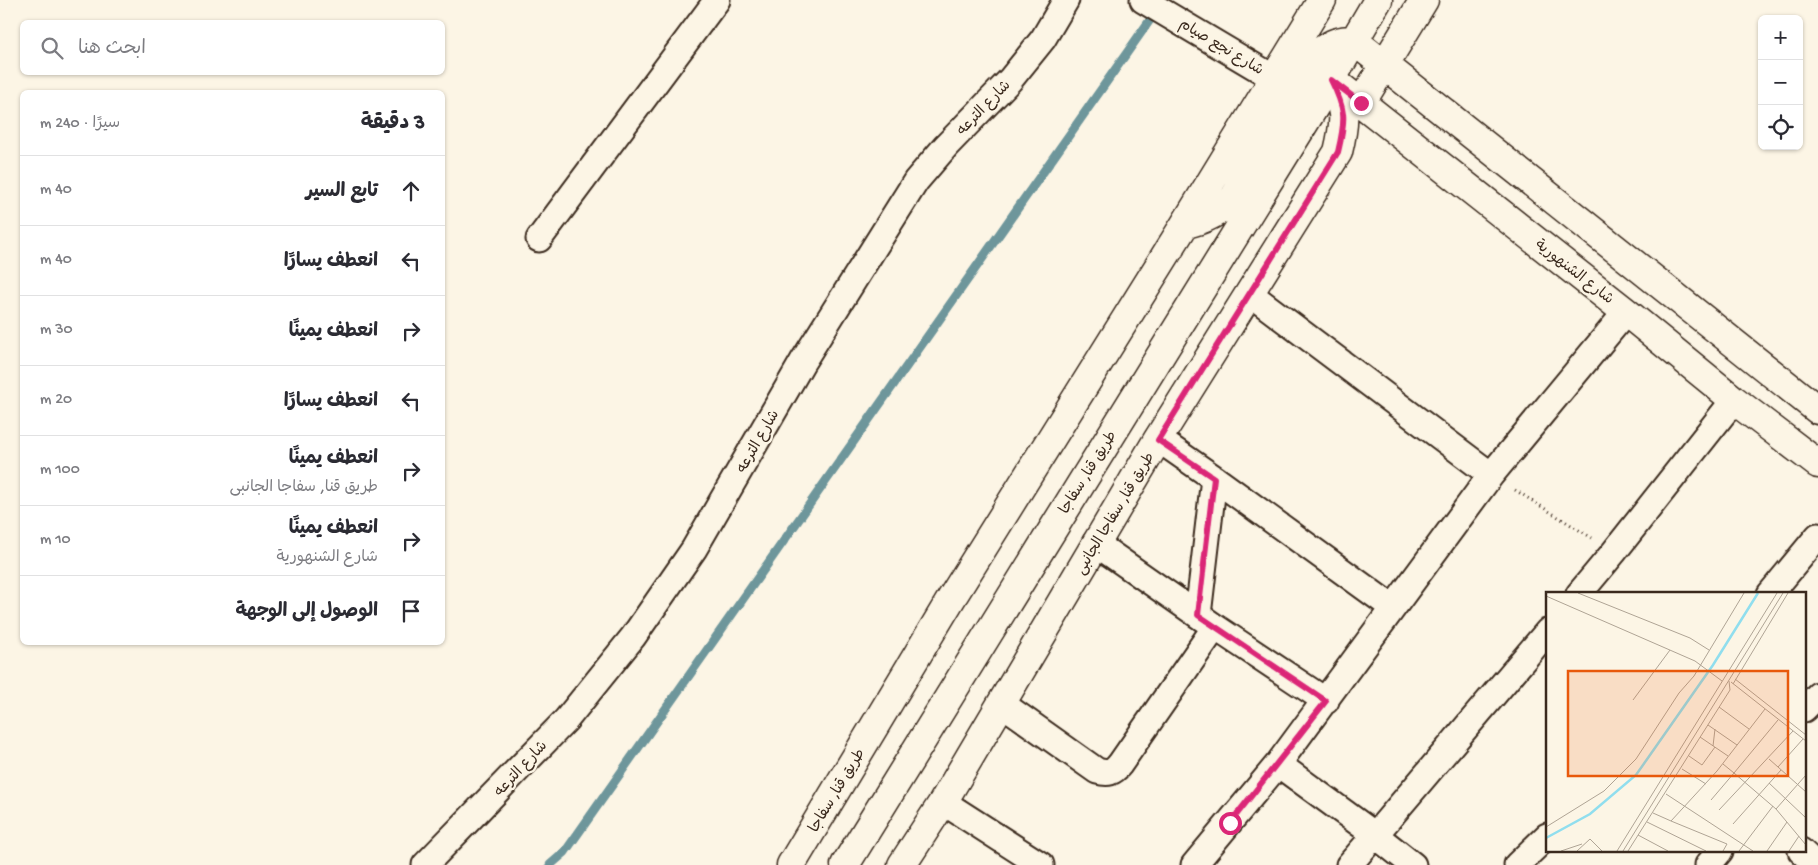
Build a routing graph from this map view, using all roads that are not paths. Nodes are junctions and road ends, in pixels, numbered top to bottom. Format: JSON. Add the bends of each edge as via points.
{"nodes":[{"id":1,"x":716,"y":0,"type":"edge"},
{"id":2,"x":1066,"y":0,"type":"edge"},
{"id":3,"x":1143,"y":0,"type":"edge"},
{"id":4,"x":1322,"y":0,"type":"edge"},
{"id":5,"x":1378,"y":0,"type":"edge"},
{"id":6,"x":1424,"y":0,"type":"edge"},
{"id":7,"x":1353,"y":40,"type":"junction"},
{"id":8,"x":1384,"y":65,"type":"junction"},
{"id":9,"x":1274,"y":78,"type":"junction"},
{"id":10,"x":1331,"y":80,"type":"junction"},
{"id":11,"x":1361,"y":103,"type":"junction"},
{"id":12,"x":1185,"y":224,"type":"junction"},
{"id":13,"x":539,"y":239,"type":"dead end"},
{"id":14,"x":1249,"y":293,"type":"junction"},
{"id":15,"x":1626,"y":312,"type":"junction"},
{"id":16,"x":1734,"y":400,"type":"junction"},
{"id":17,"x":1818,"y":410,"type":"edge"},
{"id":18,"x":1158,"y":440,"type":"junction"},
{"id":19,"x":1818,"y":464,"type":"edge"},
{"id":20,"x":1491,"y":475,"type":"junction"},
{"id":21,"x":1214,"y":478,"type":"junction"},
{"id":22,"x":1818,"y":536,"type":"edge"},
{"id":23,"x":1095,"y":543,"type":"junction"},
{"id":24,"x":1581,"y":592,"type":"edge"},
{"id":25,"x":1772,"y":592,"type":"edge"},
{"id":26,"x":1393,"y":608,"type":"junction"},
{"id":27,"x":1206,"y":621,"type":"junction"},
{"id":28,"x":1546,"y":633,"type":"edge"},
{"id":29,"x":1818,"y":694,"type":"edge"},
{"id":30,"x":1326,"y":701,"type":"junction"},
{"id":31,"x":1001,"y":703,"type":"junction"},
{"id":32,"x":1806,"y":707,"type":"edge"},
{"id":33,"x":1278,"y":764,"type":"junction"},
{"id":34,"x":942,"y":802,"type":"junction"},
{"id":35,"x":1375,"y":835,"type":"junction"},
{"id":36,"x":1546,"y":837,"type":"edge"},
{"id":37,"x":1719,"y":852,"type":"edge"},
{"id":38,"x":1802,"y":852,"type":"edge"},
{"id":39,"x":425,"y":865,"type":"edge"},
{"id":40,"x":791,"y":865,"type":"edge"},
{"id":41,"x":845,"y":865,"type":"edge"},
{"id":42,"x":902,"y":865,"type":"edge"},
{"id":43,"x":1041,"y":865,"type":"edge"},
{"id":44,"x":1194,"y":865,"type":"edge"},
{"id":45,"x":1349,"y":865,"type":"edge"},
{"id":46,"x":1413,"y":865,"type":"edge"},
{"id":47,"x":1517,"y":865,"type":"edge"},
{"id":48,"x":1708,"y":865,"type":"edge"},
{"id":49,"x":1816,"y":865,"type":"edge"}],
"edges":[{"from":1,"to":13,"type":"street"},
{"from":2,"to":39,"type":"street","name":"شارع الترعه","via":[[1043,39],[1010,80],[916,181],[803,361],[694,549],[633,637],[566,720]]},
{"from":3,"to":9,"type":"street","name":"شارع نجع صيام"},
{"from":4,"to":9,"type":"main road","name":"طريق قنا, سفاجا"},
{"from":5,"to":7,"type":"main road","name":"طريق قنا, سفاجا"},
{"from":6,"to":8,"type":"main road"},
{"from":7,"to":8,"type":"main road"},
{"from":7,"to":10,"type":"main road","name":"طريق قنا, سفاجا"},
{"from":7,"to":12,"type":"main road","via":[[1342,40],[1321,51],[1234,198],[1212,216]]},
{"from":8,"to":11,"type":"main road"},
{"from":8,"to":17,"type":"main road"},
{"from":9,"to":12,"type":"main road","name":"طريق قنا, سفاجا"},
{"from":10,"to":11,"type":"main road","name":"شارع الشنهورية"},
{"from":10,"to":14,"type":"main road","name":"طريق قنا, سفاجا الجانبى","via":[[1342,102],[1344,128],[1338,152]]},
{"from":10,"to":41,"type":"main road","name":"طريق قنا, سفاجا"},
{"from":11,"to":15,"type":"main road","name":"شارع الشنهورية"},
{"from":12,"to":40,"type":"main road","name":"طريق قنا, سفاجا","via":[[951,599]]},
{"from":14,"to":18,"type":"main road","name":"طريق قنا, سفاجا الجانبى"},
{"from":14,"to":20,"type":"street"},
{"from":15,"to":16,"type":"main road","name":"شارع الشنهورية"},
{"from":15,"to":20,"type":"street"},
{"from":16,"to":19,"type":"main road","name":"شارع الشنهورية"},
{"from":16,"to":24,"type":"street"},
{"from":18,"to":21,"type":"street"},
{"from":18,"to":23,"type":"main road","name":"طريق قنا, سفاجا الجانبى"},
{"from":20,"to":26,"type":"street"},
{"from":21,"to":26,"type":"street"},
{"from":21,"to":27,"type":"street"},
{"from":22,"to":25,"type":"street"},
{"from":23,"to":27,"type":"street"},
{"from":23,"to":31,"type":"main road","name":"طريق قنا, سفاجا الجانبى"},
{"from":26,"to":30,"type":"street"},
{"from":27,"to":30,"type":"street"},
{"from":27,"to":31,"type":"street","via":[[1120,764],[1108,773],[1097,771]]},
{"from":28,"to":35,"type":"street"},
{"from":29,"to":32,"type":"street"},
{"from":30,"to":33,"type":"street"},
{"from":31,"to":34,"type":"main road","name":"طريق قنا, سفاجا الجانبى"},
{"from":33,"to":35,"type":"street"},
{"from":33,"to":44,"type":"street"},
{"from":34,"to":42,"type":"main road","name":"طريق قنا, سفاجا الجانبى"},
{"from":34,"to":43,"type":"street"},
{"from":35,"to":45,"type":"street"},
{"from":35,"to":46,"type":"street"},
{"from":36,"to":47,"type":"street"},
{"from":37,"to":48,"type":"street"},
{"from":38,"to":49,"type":"street"}]}
